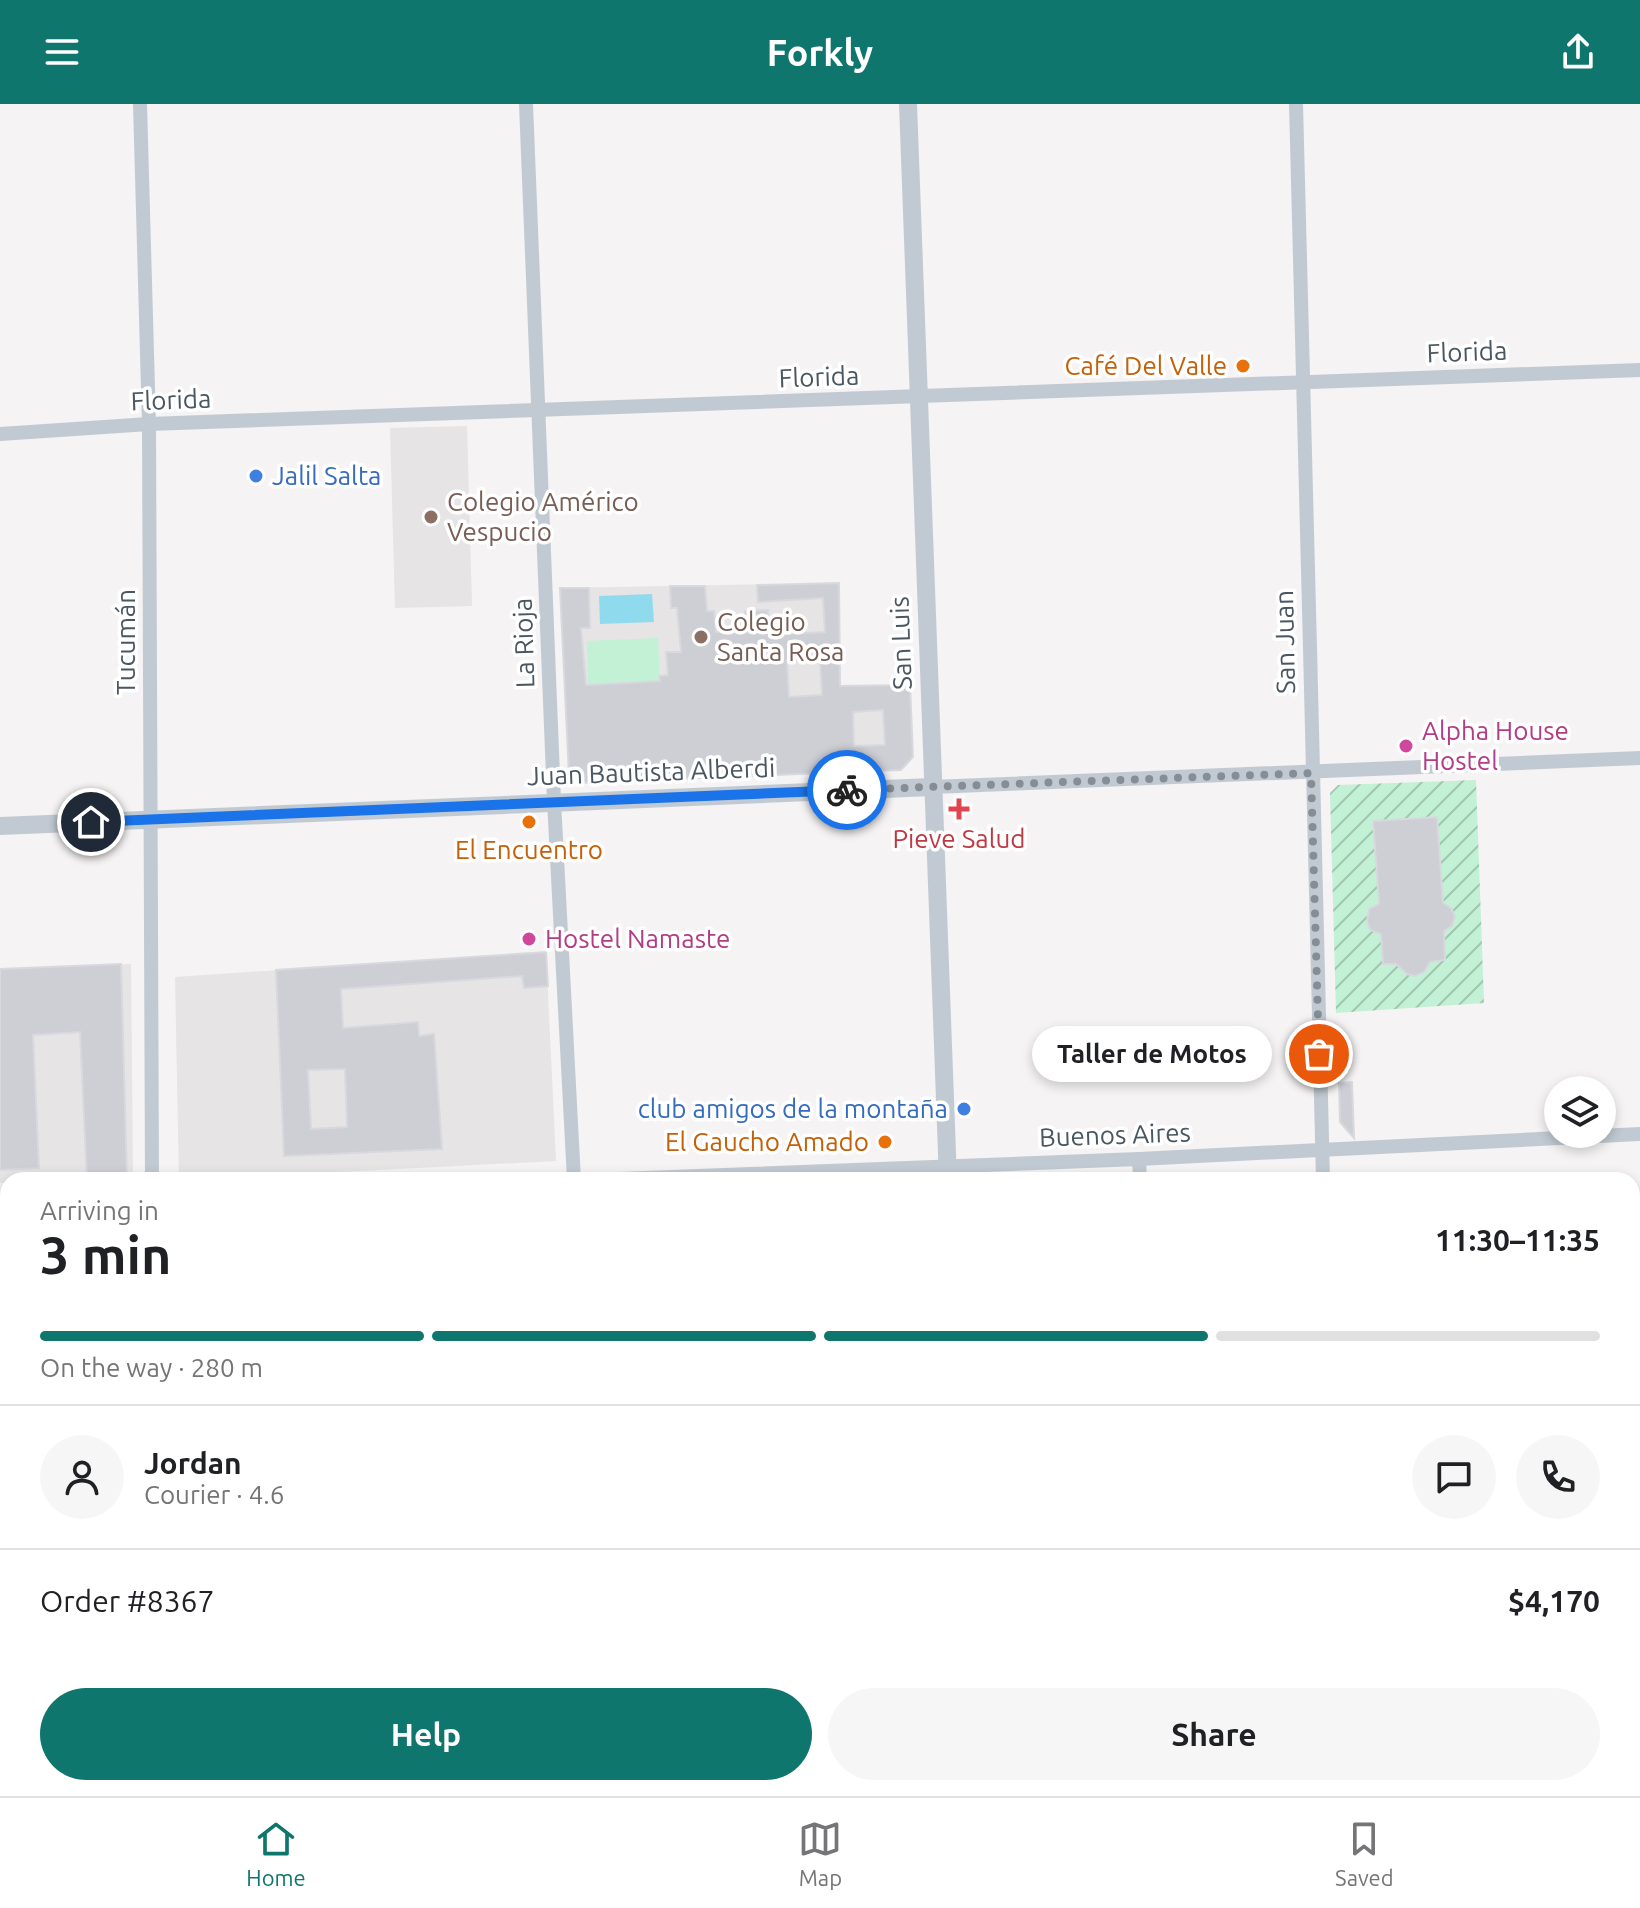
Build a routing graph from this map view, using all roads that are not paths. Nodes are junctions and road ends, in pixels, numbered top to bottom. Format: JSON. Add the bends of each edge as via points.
{"nodes":[{"id":1,"x":140,"y":104,"type":"edge"},
{"id":2,"x":526,"y":104,"type":"edge"},
{"id":3,"x":908,"y":104,"type":"edge"},
{"id":4,"x":1296,"y":104,"type":"edge"},
{"id":5,"x":1640,"y":370,"type":"edge"},
{"id":6,"x":1305,"y":382,"type":"junction"},
{"id":7,"x":918,"y":397,"type":"junction"},
{"id":8,"x":539,"y":410,"type":"junction"},
{"id":9,"x":149,"y":424,"type":"junction"},
{"id":10,"x":0,"y":434,"type":"edge"},
{"id":11,"x":1640,"y":758,"type":"edge"},
{"id":12,"x":1311,"y":773,"type":"junction"},
{"id":13,"x":932,"y":787,"type":"junction"},
{"id":14,"x":554,"y":801,"type":"junction"},
{"id":15,"x":151,"y":820,"type":"junction"},
{"id":16,"x":0,"y":826,"type":"edge"},
{"id":17,"x":1640,"y":1134,"type":"edge"},
{"id":18,"x":1322,"y":1148,"type":"junction"},
{"id":19,"x":1139,"y":1159,"type":"junction"},
{"id":20,"x":152,"y":1172,"type":"edge"},
{"id":21,"x":574,"y":1172,"type":"edge"},
{"id":22,"x":947,"y":1172,"type":"edge"},
{"id":23,"x":961,"y":1172,"type":"edge"},
{"id":24,"x":1140,"y":1172,"type":"edge"},
{"id":25,"x":1323,"y":1172,"type":"edge"}],
"edges":[{"from":1,"to":9,"type":"street","name":"Tucumán"},
{"from":2,"to":8,"type":"street","name":"La Rioja"},
{"from":3,"to":7,"type":"street","name":"San Luis"},
{"from":4,"to":6,"type":"street","name":"San Juan"},
{"from":5,"to":6,"type":"street","name":"Florida"},
{"from":6,"to":7,"type":"street","name":"Florida"},
{"from":6,"to":12,"type":"street","name":"San Juan"},
{"from":7,"to":8,"type":"street","name":"Florida"},
{"from":7,"to":13,"type":"street","name":"San Luis"},
{"from":8,"to":9,"type":"street","name":"Florida"},
{"from":8,"to":14,"type":"street","name":"La Rioja"},
{"from":9,"to":10,"type":"street","name":"Florida"},
{"from":9,"to":15,"type":"street","name":"Tucumán"},
{"from":11,"to":12,"type":"street","name":"Juan Bautista Alberdi"},
{"from":12,"to":13,"type":"street","name":"Juan Bautista Alberdi"},
{"from":12,"to":18,"type":"street","name":"San Juan"},
{"from":13,"to":14,"type":"street","name":"Juan Bautista Alberdi"},
{"from":13,"to":22,"type":"street","name":"San Luis"},
{"from":14,"to":15,"type":"street","name":"Juan Bautista Alberdi"},
{"from":14,"to":21,"type":"street","name":"La Rioja"},
{"from":15,"to":16,"type":"street","name":"Juan Bautista Alberdi"},
{"from":15,"to":20,"type":"street","name":"Tucumán"},
{"from":17,"to":18,"type":"street","name":"Buenos Aires"},
{"from":18,"to":19,"type":"street","name":"Buenos Aires"},
{"from":18,"to":25,"type":"street","name":"San Juan"},
{"from":19,"to":23,"type":"street","name":"Buenos Aires"},
{"from":19,"to":24,"type":"street"}]}
